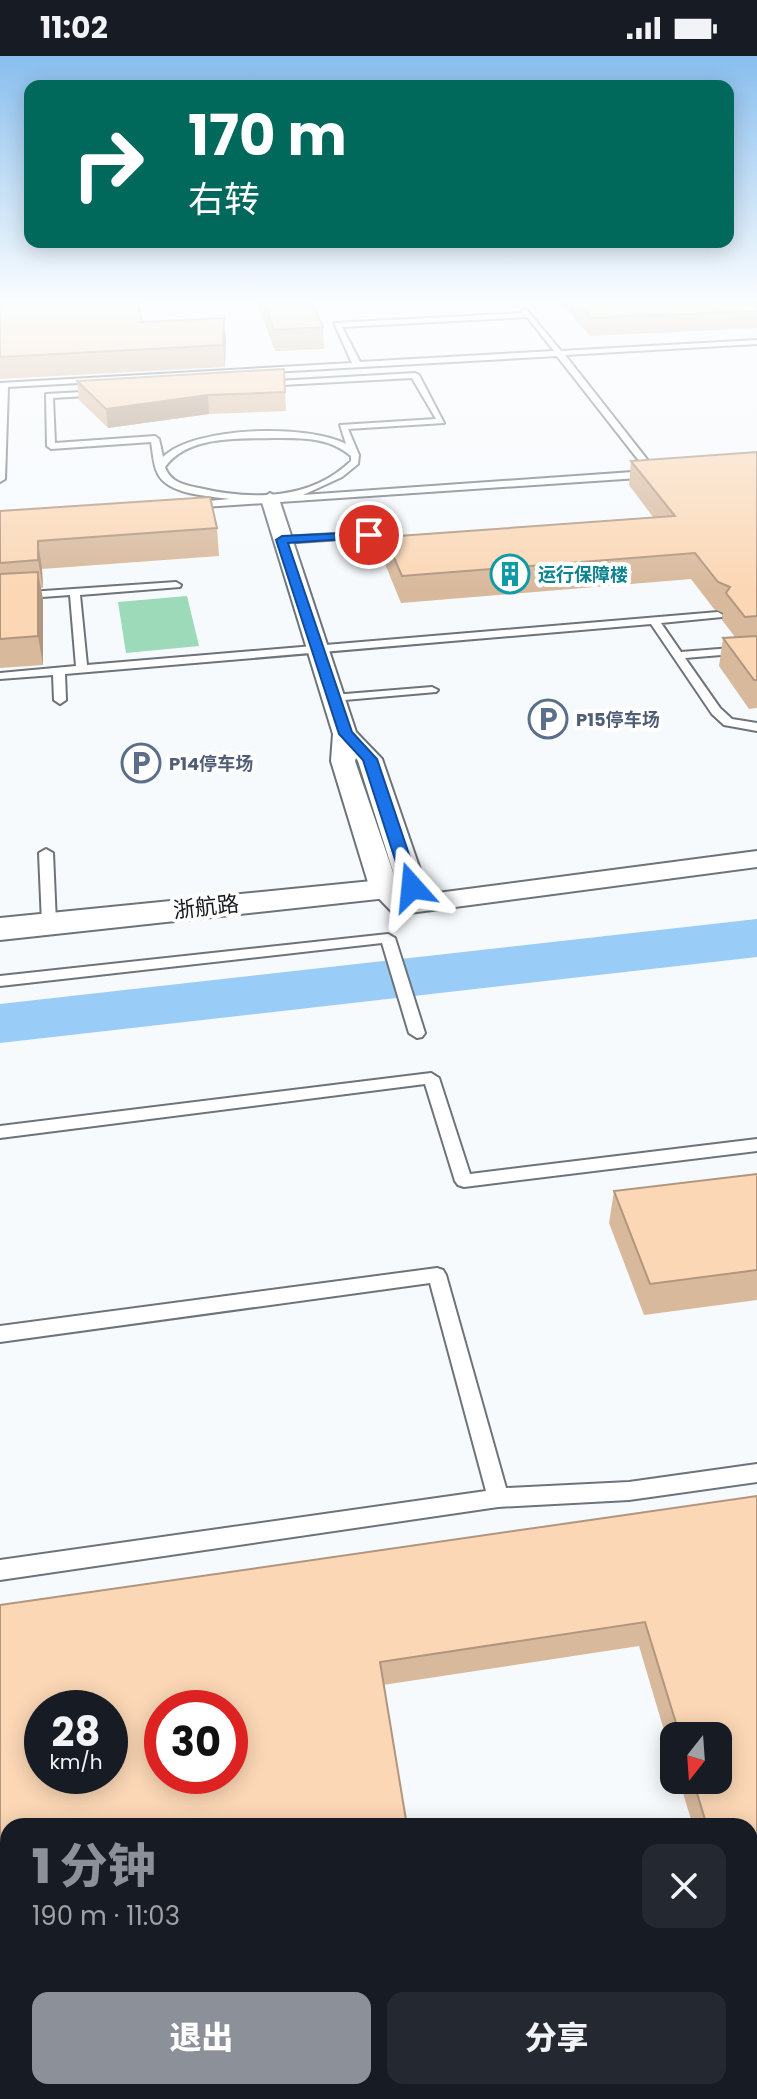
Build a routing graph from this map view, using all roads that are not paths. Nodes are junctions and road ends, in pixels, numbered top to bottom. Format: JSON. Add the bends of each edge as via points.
{"nodes":[{"id":1,"x":2,"y":398,"type":"edge"},
{"id":2,"x":49,"y":398,"type":"edge"},
{"id":3,"x":428,"y":398,"type":"edge"},
{"id":4,"x":595,"y":398,"type":"edge"},
{"id":5,"x":355,"y":455,"type":"junction"},
{"id":6,"x":160,"y":467,"type":"junction"},
{"id":7,"x":0,"y":479,"type":"edge"},
{"id":8,"x":270,"y":499,"type":"junction"},
{"id":9,"x":175,"y":505,"type":"edge"},
{"id":10,"x":369,"y":535,"type":"dead end"},
{"id":11,"x":282,"y":540,"type":"junction"},
{"id":12,"x":176,"y":585,"type":"dead end"},
{"id":13,"x":75,"y":593,"type":"junction"},
{"id":14,"x":0,"y":597,"type":"edge"},
{"id":15,"x":718,"y":615,"type":"edge"},
{"id":16,"x":654,"y":621,"type":"junction"},
{"id":17,"x":757,"y":649,"type":"edge"},
{"id":18,"x":317,"y":651,"type":"junction"},
{"id":19,"x":679,"y":655,"type":"junction"},
{"id":20,"x":82,"y":670,"type":"junction"},
{"id":21,"x":59,"y":672,"type":"junction"},
{"id":22,"x":0,"y":676,"type":"edge"},
{"id":23,"x":432,"y":690,"type":"dead end"},
{"id":24,"x":333,"y":698,"type":"junction"},
{"id":25,"x":60,"y":700,"type":"dead end"},
{"id":26,"x":757,"y":727,"type":"edge"},
{"id":27,"x":46,"y":853,"type":"dead end"},
{"id":28,"x":757,"y":859,"type":"edge"},
{"id":29,"x":399,"y":894,"type":"junction"},
{"id":30,"x":49,"y":923,"type":"junction"},
{"id":31,"x":0,"y":929,"type":"edge"},
{"id":32,"x":0,"y":951,"type":"edge"},
{"id":33,"x":0,"y":981,"type":"edge"},
{"id":34,"x":417,"y":1033,"type":"dead end"},
{"id":35,"x":0,"y":1132,"type":"edge"},
{"id":36,"x":757,"y":1145,"type":"edge"},
{"id":37,"x":0,"y":1334,"type":"edge"},
{"id":38,"x":757,"y":1473,"type":"edge"},
{"id":39,"x":498,"y":1498,"type":"junction"},
{"id":40,"x":0,"y":1570,"type":"edge"}],
"edges":[{"from":1,"to":7,"type":"lane"},
{"from":2,"to":6,"type":"lane","via":[[51,446],[155,439]]},
{"from":3,"to":5,"type":"lane","via":[[441,421],[343,427]]},
{"from":4,"to":8,"type":"lane","via":[[654,474]]},
{"from":5,"to":6,"type":"lane","via":[[329,441],[275,435],[189,445],[164,457]]},
{"from":5,"to":8,"type":"lane","via":[[349,469],[331,481]]},
{"from":6,"to":8,"type":"lane","via":[[167,481],[182,486]]},
{"from":8,"to":9,"type":"lane"},
{"from":8,"to":11,"type":"street"},
{"from":10,"to":11,"type":"lane"},
{"from":11,"to":18,"type":"street"},
{"from":12,"to":13,"type":"lane"},
{"from":13,"to":14,"type":"lane"},
{"from":13,"to":20,"type":"lane"},
{"from":15,"to":16,"type":"lane"},
{"from":16,"to":18,"type":"lane"},
{"from":16,"to":19,"type":"lane"},
{"from":17,"to":19,"type":"lane"},
{"from":18,"to":20,"type":"lane"},
{"from":18,"to":24,"type":"street"},
{"from":19,"to":26,"type":"lane","via":[[716,711],[728,722]]},
{"from":20,"to":21,"type":"lane"},
{"from":21,"to":22,"type":"lane"},
{"from":21,"to":25,"type":"lane"},
{"from":23,"to":24,"type":"lane"},
{"from":24,"to":29,"type":"street","via":[[345,734],[370,759]]},
{"from":27,"to":30,"type":"lane"},
{"from":28,"to":29,"type":"street","via":[[615,879]]},
{"from":29,"to":30,"type":"street","name":"浙航路"},
{"from":29,"to":32,"type":"street","name":"浙航路"},
{"from":30,"to":31,"type":"street","name":"浙航路"},
{"from":33,"to":34,"type":"lane","via":[[388,938]]},
{"from":35,"to":36,"type":"lane","via":[[431,1078],[464,1181]]},
{"from":37,"to":39,"type":"lane","via":[[437,1275]]},
{"from":38,"to":39,"type":"lane","via":[[629,1491]]},
{"from":39,"to":40,"type":"lane"}]}
